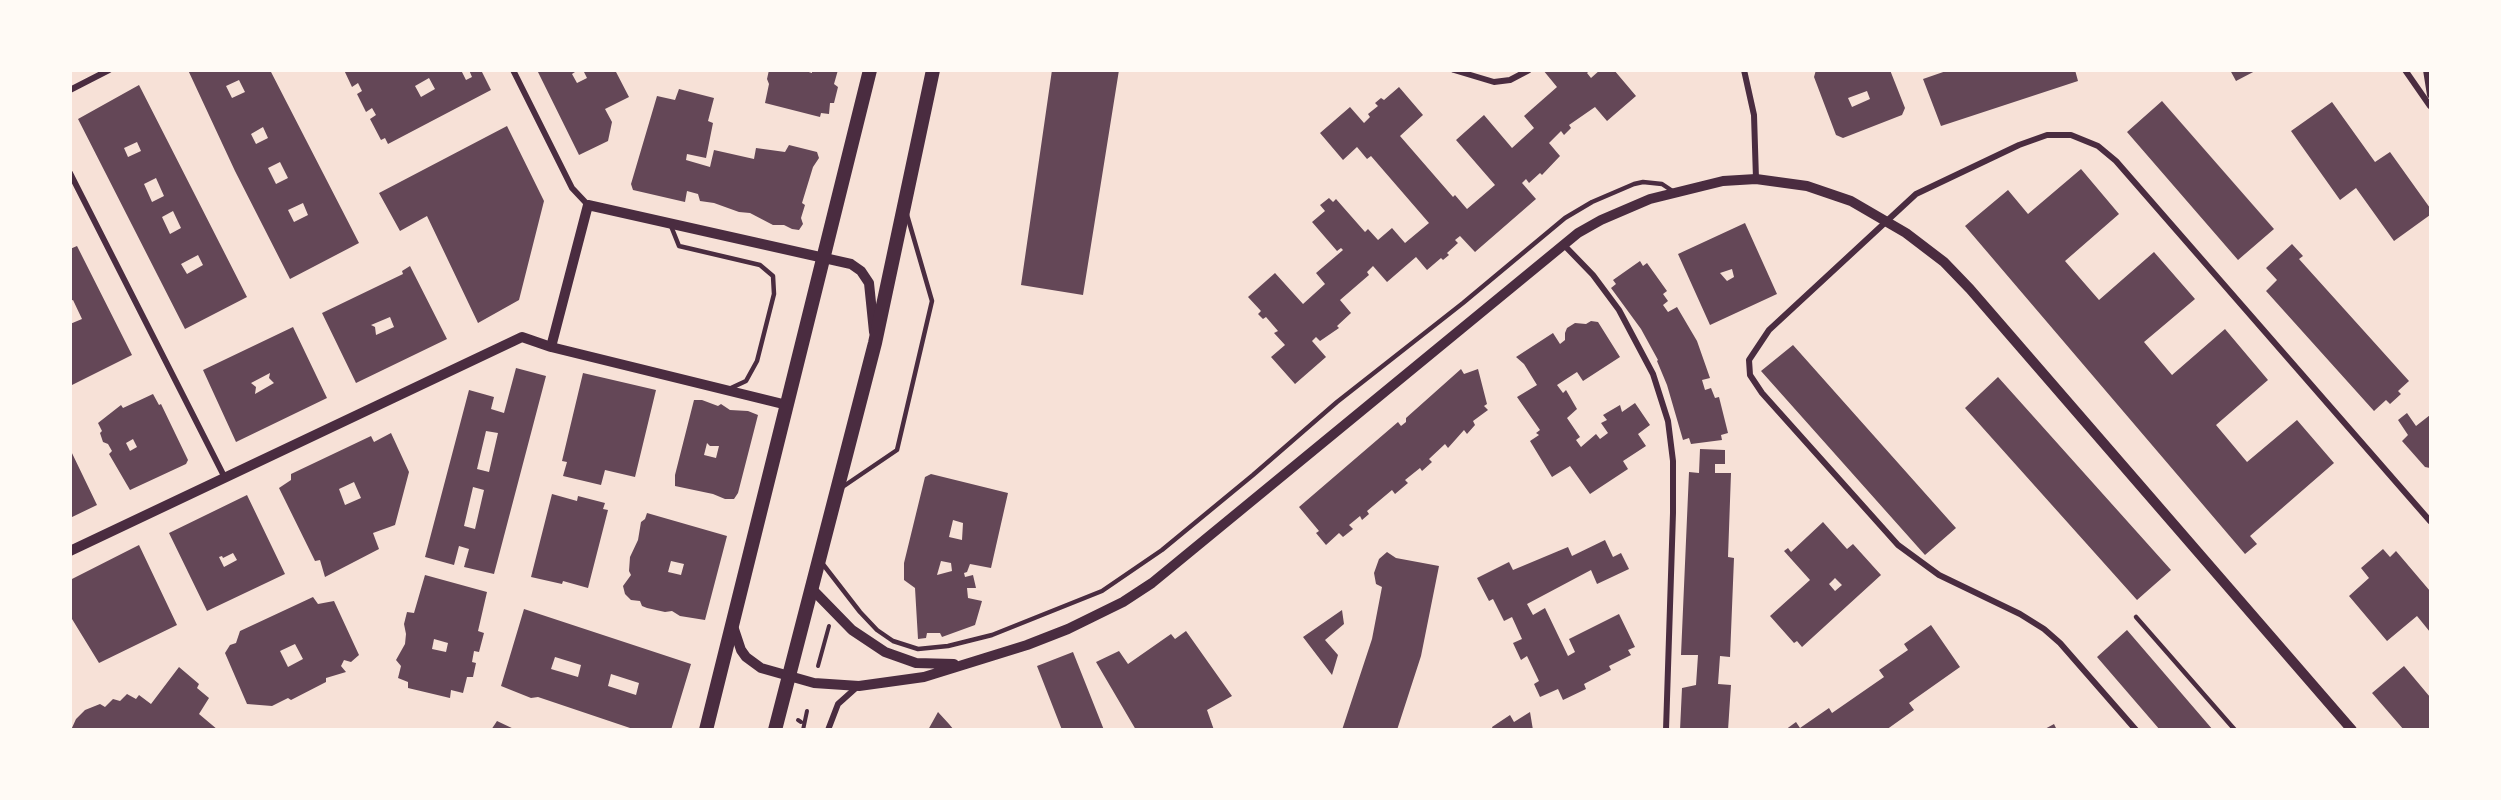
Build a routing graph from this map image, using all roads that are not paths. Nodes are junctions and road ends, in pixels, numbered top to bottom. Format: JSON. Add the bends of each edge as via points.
{"nodes":[{"id":1,"x":109,"y":70,"type":"edge"},
{"id":2,"x":513,"y":70,"type":"edge"},
{"id":3,"x":870,"y":70,"type":"edge"},
{"id":4,"x":933,"y":70,"type":"edge"},
{"id":5,"x":1454,"y":70,"type":"edge"},
{"id":6,"x":1529,"y":70,"type":"edge"},
{"id":7,"x":1744,"y":70,"type":"edge"},
{"id":8,"x":2405,"y":70,"type":"edge"},
{"id":9,"x":2426,"y":70,"type":"edge"},
{"id":10,"x":70,"y":90,"type":"edge"},
{"id":11,"x":2430,"y":94,"type":"edge"},
{"id":12,"x":2430,"y":106,"type":"edge"},
{"id":13,"x":70,"y":173,"type":"edge"},
{"id":14,"x":1756,"y":179,"type":"junction"},
{"id":15,"x":1674,"y":192,"type":"junction"},
{"id":16,"x":588,"y":206,"type":"junction"},
{"id":17,"x":904,"y":207,"type":"junction"},
{"id":18,"x":1886,"y":220,"type":"junction"},
{"id":19,"x":671,"y":225,"type":"junction"},
{"id":20,"x":1563,"y":244,"type":"junction"},
{"id":21,"x":822,"y":259,"type":"junction"},
{"id":22,"x":876,"y":343,"type":"junction"},
{"id":23,"x":551,"y":347,"type":"junction"},
{"id":24,"x":726,"y":390,"type":"junction"},
{"id":25,"x":787,"y":405,"type":"junction"},
{"id":26,"x":225,"y":478,"type":"junction"},
{"id":27,"x":836,"y":491,"type":"junction"},
{"id":28,"x":2430,"y":521,"type":"edge"},
{"id":29,"x":70,"y":551,"type":"edge"},
{"id":30,"x":819,"y":558,"type":"junction"},
{"id":31,"x":812,"y":589,"type":"junction"},
{"id":32,"x":2136,"y":617,"type":"dead end"},
{"id":33,"x":733,"y":626,"type":"junction"},
{"id":34,"x":963,"y":663,"type":"junction"},
{"id":35,"x":790,"y":677,"type":"junction"},
{"id":36,"x":859,"y":686,"type":"junction"},
{"id":37,"x":706,"y":729,"type":"edge"},
{"id":38,"x":775,"y":729,"type":"edge"},
{"id":39,"x":828,"y":729,"type":"edge"},
{"id":40,"x":1666,"y":729,"type":"edge"},
{"id":41,"x":2136,"y":729,"type":"edge"},
{"id":42,"x":2235,"y":729,"type":"edge"},
{"id":43,"x":2352,"y":729,"type":"edge"}],
"edges":[{"from":1,"to":10,"type":"street"},
{"from":2,"to":16,"type":"street","via":[[572,188]]},
{"from":3,"to":21,"type":"main road"},
{"from":4,"to":17,"type":"main road"},
{"from":5,"to":6,"type":"street","via":[[1494,82],[1510,80]]},
{"from":7,"to":14,"type":"street","via":[[1754,115]]},
{"from":8,"to":12,"type":"street"},
{"from":9,"to":11,"type":"street"},
{"from":13,"to":26,"type":"street"},
{"from":14,"to":15,"type":"street","via":[[1723,181]]},
{"from":14,"to":18,"type":"street","via":[[1817,189],[1860,205]]},
{"from":15,"to":20,"type":"street","via":[[1601,220]]},
{"from":15,"to":30,"type":"lane","via":[[1662,184],[1634,184],[1565,218],[1162,550],[1102,591],[992,635],[918,649],[893,641],[877,630]]},
{"from":16,"to":19,"type":"street"},
{"from":16,"to":23,"type":"street"},
{"from":17,"to":22,"type":"main road"},
{"from":17,"to":27,"type":"lane","via":[[932,301],[897,450]]},
{"from":18,"to":28,"type":"street","via":[[1928,186],[2034,139],[2071,135],[2098,146],[2116,161]]},
{"from":18,"to":41,"type":"street","via":[[1769,330],[1749,360],[1750,375],[1898,545],[1939,575],[2044,629]]},
{"from":18,"to":43,"type":"street","via":[[1958,275]]},
{"from":19,"to":21,"type":"street"},
{"from":19,"to":24,"type":"lane","via":[[679,246],[760,265],[774,276],[774,294],[752,373],[740,385]]},
{"from":20,"to":34,"type":"street","via":[[1152,583],[1123,602],[1062,631]]},
{"from":20,"to":40,"type":"street","via":[[1619,310],[1649,366],[1668,420],[1674,502]]},
{"from":21,"to":22,"type":"street","via":[[851,264],[867,279]]},
{"from":21,"to":25,"type":"main road"},
{"from":22,"to":27,"type":"main road"},
{"from":23,"to":24,"type":"street"},
{"from":23,"to":26,"type":"street","via":[[522,337]]},
{"from":24,"to":25,"type":"street"},
{"from":25,"to":33,"type":"main road"},
{"from":26,"to":29,"type":"street"},
{"from":27,"to":30,"type":"main road"},
{"from":30,"to":31,"type":"main road"},
{"from":31,"to":34,"type":"street","via":[[852,630],[885,652],[916,663]]},
{"from":31,"to":35,"type":"main road"},
{"from":32,"to":42,"type":"lane"},
{"from":33,"to":35,"type":"street","via":[[746,657],[761,668]]},
{"from":33,"to":37,"type":"main road"},
{"from":34,"to":36,"type":"street","via":[[924,677]]},
{"from":35,"to":36,"type":"street"},
{"from":35,"to":38,"type":"main road"},
{"from":36,"to":39,"type":"street","via":[[838,704]]}]}
